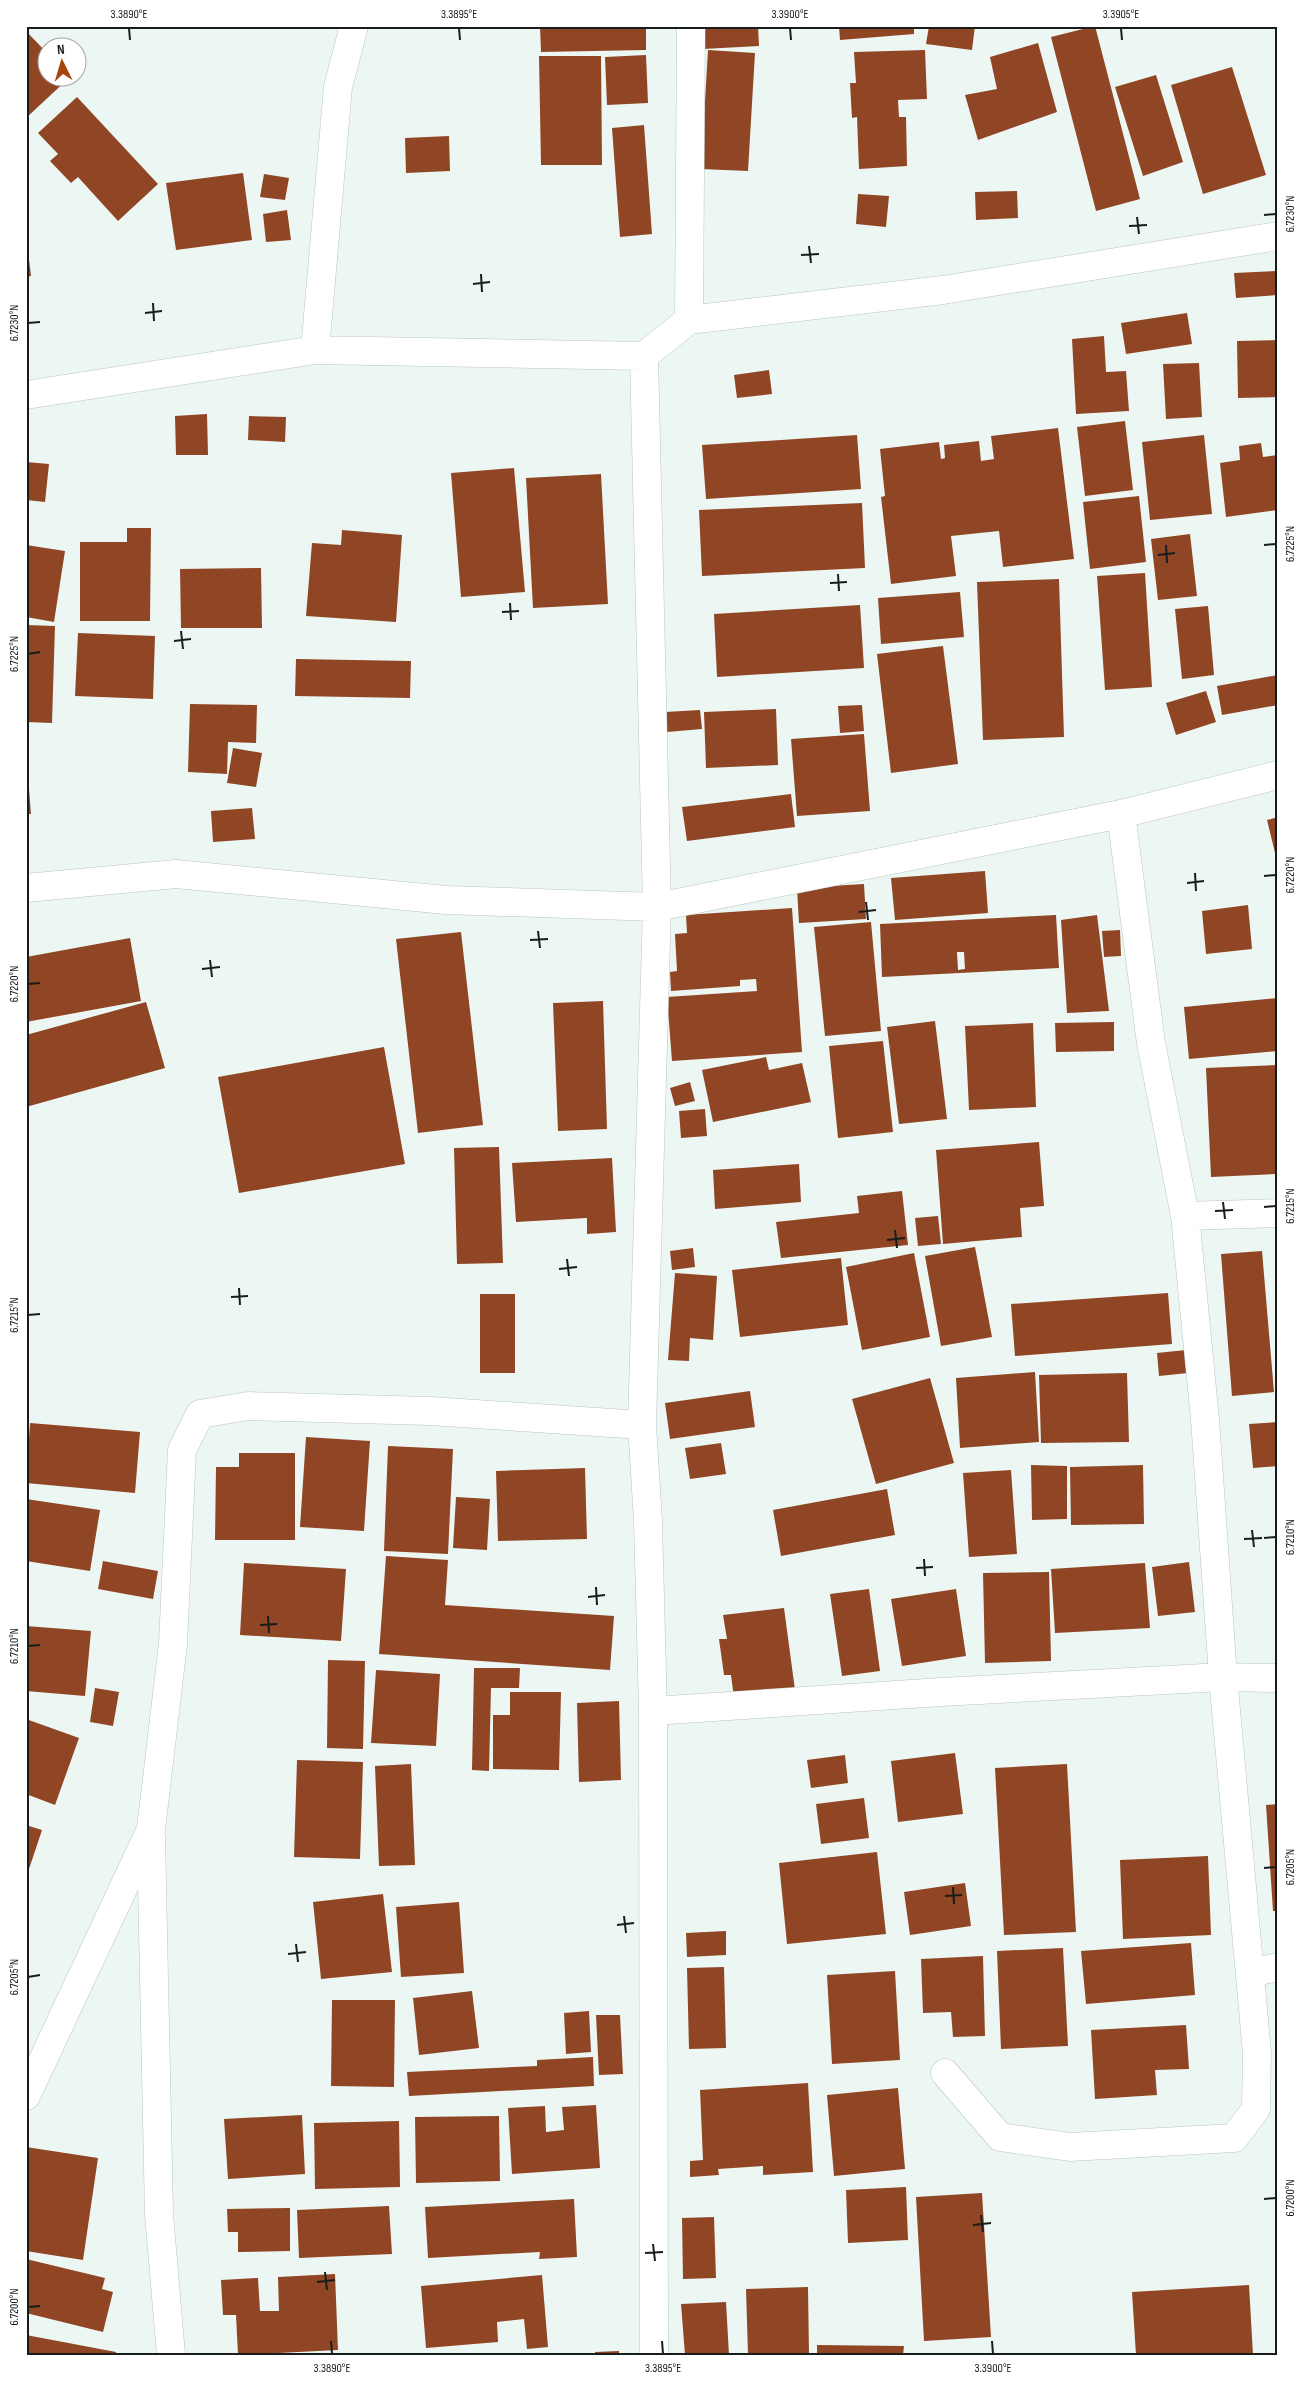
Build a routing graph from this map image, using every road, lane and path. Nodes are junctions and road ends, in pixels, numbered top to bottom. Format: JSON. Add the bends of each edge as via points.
{"nodes":[{"id":1,"x":354,"y":26,"type":"edge"},
{"id":2,"x":691,"y":26,"type":"edge"},
{"id":3,"x":1278,"y":236,"type":"edge"},
{"id":4,"x":688,"y":320,"type":"junction"},
{"id":5,"x":315,"y":350,"type":"junction"},
{"id":6,"x":644,"y":356,"type":"junction"},
{"id":7,"x":27,"y":395,"type":"edge"},
{"id":8,"x":1278,"y":775,"type":"edge"},
{"id":9,"x":1121,"y":814,"type":"junction"},
{"id":10,"x":26,"y":888,"type":"edge"},
{"id":11,"x":657,"y":907,"type":"junction"},
{"id":12,"x":1278,"y":1213,"type":"edge"},
{"id":13,"x":1185,"y":1216,"type":"junction"},
{"id":14,"x":642,"y":1425,"type":"junction"},
{"id":15,"x":1223,"y":1677,"type":"junction"},
{"id":16,"x":1278,"y":1678,"type":"edge"},
{"id":17,"x":653,"y":1711,"type":"junction"},
{"id":18,"x":151,"y":1830,"type":"junction"},
{"id":19,"x":1278,"y":1967,"type":"edge"},
{"id":20,"x":1250,"y":1973,"type":"junction"},
{"id":21,"x":945,"y":2073,"type":"dead end"},
{"id":22,"x":26,"y":2096,"type":"edge"},
{"id":23,"x":171,"y":2355,"type":"edge"},
{"id":24,"x":654,"y":2355,"type":"edge"}],
"edges":[{"from":1,"to":5,"type":"street","via":[[338,87]]},
{"from":2,"to":4,"type":"street"},
{"from":3,"to":4,"type":"street","via":[[943,290]]},
{"from":4,"to":6,"type":"street"},
{"from":5,"to":6,"type":"street"},
{"from":5,"to":7,"type":"street"},
{"from":6,"to":11,"type":"street"},
{"from":8,"to":9,"type":"street"},
{"from":9,"to":11,"type":"street"},
{"from":9,"to":13,"type":"street","via":[[1151,1043]]},
{"from":10,"to":11,"type":"street","via":[[176,874],[446,900]]},
{"from":11,"to":14,"type":"street"},
{"from":12,"to":13,"type":"street"},
{"from":13,"to":15,"type":"street","via":[[1205,1419]]},
{"from":14,"to":17,"type":"street"},
{"from":14,"to":18,"type":"street","via":[[430,1412],[248,1406],[200,1414],[182,1450],[173,1644]]},
{"from":15,"to":16,"type":"street"},
{"from":15,"to":17,"type":"street"},
{"from":15,"to":20,"type":"street"},
{"from":17,"to":24,"type":"street"},
{"from":18,"to":22,"type":"street"},
{"from":18,"to":23,"type":"street","via":[[158,2214]]},
{"from":19,"to":20,"type":"street"},
{"from":20,"to":21,"type":"street","via":[[1257,2053],[1256,2109],[1234,2138],[1070,2147],[1000,2137]]}]}
